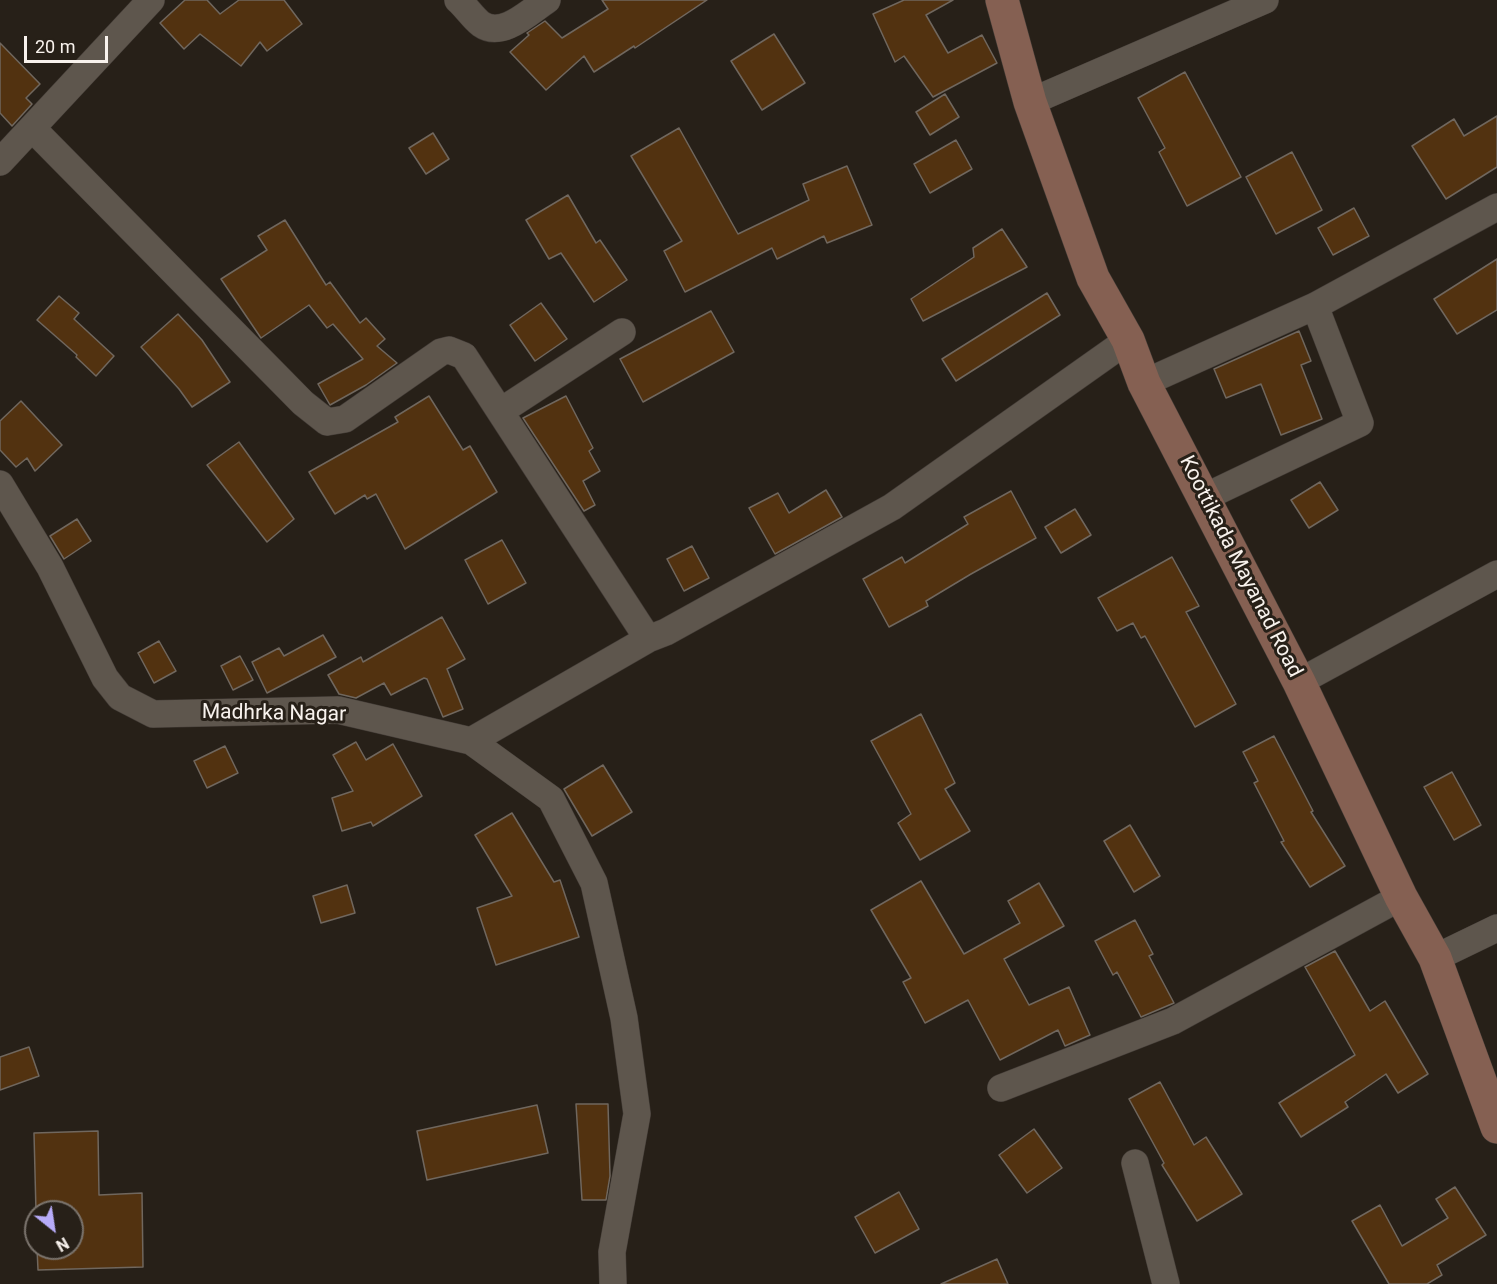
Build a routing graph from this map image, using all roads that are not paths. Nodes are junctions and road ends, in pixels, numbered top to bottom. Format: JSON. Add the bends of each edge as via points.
{"nodes":[{"id":1,"x":151,"y":0,"type":"edge"},
{"id":2,"x":458,"y":0,"type":"edge"},
{"id":3,"x":547,"y":0,"type":"edge"},
{"id":4,"x":1002,"y":0,"type":"edge"},
{"id":5,"x":1266,"y":0,"type":"edge"},
{"id":6,"x":1030,"y":102,"type":"junction"},
{"id":7,"x":33,"y":129,"type":"junction"},
{"id":8,"x":0,"y":162,"type":"edge"},
{"id":9,"x":1497,"y":207,"type":"edge"},
{"id":10,"x":1316,"y":306,"type":"junction"},
{"id":11,"x":622,"y":332,"type":"dead end"},
{"id":12,"x":1128,"y":340,"type":"junction"},
{"id":13,"x":1144,"y":383,"type":"junction"},
{"id":14,"x":501,"y":411,"type":"junction"},
{"id":15,"x":0,"y":484,"type":"edge"},
{"id":16,"x":1205,"y":497,"type":"junction"},
{"id":17,"x":1497,"y":574,"type":"edge"},
{"id":18,"x":648,"y":639,"type":"junction"},
{"id":19,"x":1299,"y":682,"type":"junction"},
{"id":20,"x":471,"y":741,"type":"junction"},
{"id":21,"x":1401,"y":897,"type":"junction"},
{"id":22,"x":1497,"y":928,"type":"edge"},
{"id":23,"x":1435,"y":958,"type":"junction"},
{"id":24,"x":1001,"y":1088,"type":"dead end"},
{"id":25,"x":1497,"y":1127,"type":"edge"},
{"id":26,"x":1135,"y":1163,"type":"dead end"},
{"id":27,"x":613,"y":1284,"type":"edge"},
{"id":28,"x":1166,"y":1284,"type":"edge"}],
"edges":[{"from":1,"to":7,"type":"street"},
{"from":2,"to":3,"type":"street","via":[[479,22],[501,30]]},
{"from":4,"to":6,"type":"main road","name":"Koottikada Mayanad Road"},
{"from":5,"to":6,"type":"street"},
{"from":6,"to":12,"type":"main road","name":"Koottikada Mayanad Road","via":[[1093,278]]},
{"from":7,"to":8,"type":"street"},
{"from":7,"to":14,"type":"street","via":[[257,358],[327,422],[345,419],[449,350],[464,356]]},
{"from":9,"to":10,"type":"street"},
{"from":10,"to":13,"type":"street"},
{"from":10,"to":16,"type":"street","via":[[1359,423]]},
{"from":11,"to":14,"type":"street"},
{"from":12,"to":13,"type":"main road","name":"Koottikada Mayanad Road"},
{"from":12,"to":18,"type":"street","via":[[892,507]]},
{"from":13,"to":16,"type":"main road","name":"Koottikada Mayanad Road"},
{"from":14,"to":18,"type":"street"},
{"from":15,"to":20,"type":"street","name":"Madhrka Nagar","via":[[50,567],[105,678],[120,697],[153,714],[338,710]]},
{"from":16,"to":19,"type":"main road","name":"Koottikada Mayanad Road"},
{"from":17,"to":19,"type":"street"},
{"from":18,"to":20,"type":"street"},
{"from":19,"to":21,"type":"main road","name":"Koottikada Mayanad Road"},
{"from":20,"to":27,"type":"street","via":[[552,799],[594,883],[624,1018],[637,1114],[612,1252]]},
{"from":21,"to":23,"type":"main road","name":"Koottikada Mayanad Road"},
{"from":21,"to":24,"type":"street","via":[[1173,1021]]},
{"from":22,"to":23,"type":"street"},
{"from":23,"to":25,"type":"main road","name":"Koottikada Mayanad Road"},
{"from":26,"to":28,"type":"street"}]}
